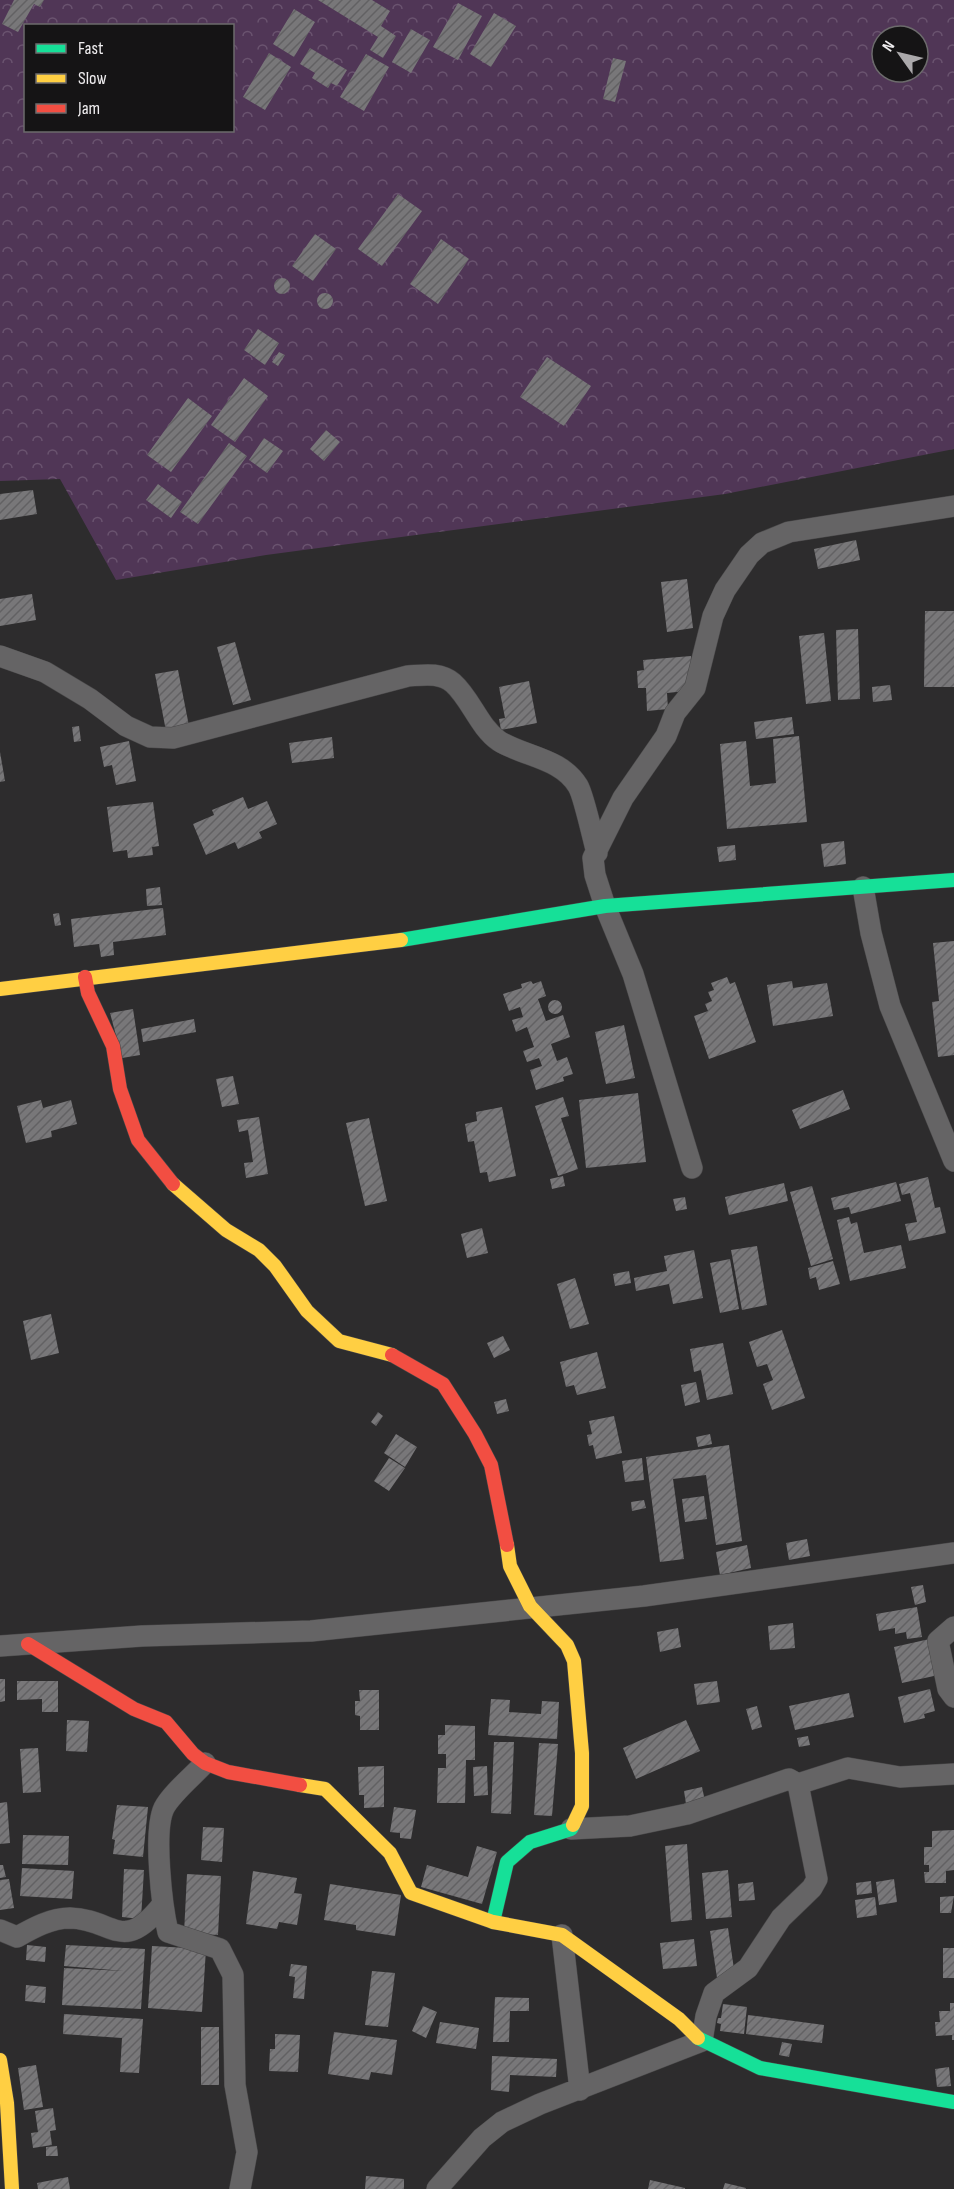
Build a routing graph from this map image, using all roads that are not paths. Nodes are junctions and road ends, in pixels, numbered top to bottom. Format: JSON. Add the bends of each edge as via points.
{"nodes":[{"id":1,"x":954,"y":506,"type":"edge"},
{"id":2,"x":0,"y":656,"type":"edge"},
{"id":3,"x":597,"y":853,"type":"junction"},
{"id":4,"x":954,"y":880,"type":"edge"},
{"id":5,"x":863,"y":887,"type":"junction"},
{"id":6,"x":605,"y":906,"type":"junction"},
{"id":7,"x":85,"y":977,"type":"junction"},
{"id":8,"x":0,"y":989,"type":"edge"},
{"id":9,"x":954,"y":1161,"type":"edge"},
{"id":10,"x":692,"y":1168,"type":"dead end"},
{"id":11,"x":954,"y":1553,"type":"edge"},
{"id":12,"x":530,"y":1606,"type":"junction"},
{"id":13,"x":954,"y":1627,"type":"edge"},
{"id":14,"x":28,"y":1644,"type":"junction"},
{"id":15,"x":0,"y":1646,"type":"edge"},
{"id":16,"x":954,"y":1697,"type":"edge"},
{"id":17,"x":205,"y":1763,"type":"junction"},
{"id":18,"x":954,"y":1774,"type":"edge"},
{"id":19,"x":798,"y":1784,"type":"junction"},
{"id":20,"x":571,"y":1829,"type":"junction"},
{"id":21,"x":162,"y":1905,"type":"junction"},
{"id":22,"x":493,"y":1922,"type":"junction"},
{"id":23,"x":0,"y":1930,"type":"edge"},
{"id":24,"x":562,"y":1935,"type":"junction"},
{"id":25,"x":702,"y":2041,"type":"junction"},
{"id":26,"x":0,"y":2060,"type":"edge"},
{"id":27,"x":580,"y":2090,"type":"junction"},
{"id":28,"x":954,"y":2102,"type":"edge"},
{"id":29,"x":12,"y":2189,"type":"edge"},
{"id":30,"x":240,"y":2189,"type":"edge"},
{"id":31,"x":437,"y":2189,"type":"edge"}],
"edges":[{"from":1,"to":3,"type":"street","via":[[789,532],[762,543],[748,555],[712,616],[694,688],[623,798]]},
{"from":2,"to":3,"type":"street","via":[[45,672],[126,726],[150,737],[172,738],[408,676],[436,675],[452,683],[498,740],[554,762],[569,775],[579,787]]},
{"from":3,"to":6,"type":"street","via":[[593,858],[595,875]]},
{"from":4,"to":5,"type":"street"},
{"from":5,"to":6,"type":"street"},
{"from":5,"to":9,"type":"street","via":[[890,1006]]},
{"from":6,"to":7,"type":"street","via":[[432,936]]},
{"from":6,"to":10,"type":"street","via":[[633,974]]},
{"from":7,"to":8,"type":"street"},
{"from":7,"to":12,"type":"street","via":[[88,993],[113,1046],[120,1089],[138,1140],[173,1184],[276,1266],[307,1311],[339,1341],[388,1353],[443,1384],[491,1465],[510,1566]]},
{"from":11,"to":12,"type":"street","via":[[656,1595]]},
{"from":12,"to":14,"type":"street","via":[[311,1631]]},
{"from":12,"to":20,"type":"street","via":[[567,1645],[574,1661],[582,1806]]},
{"from":13,"to":16,"type":"street","via":[[938,1641],[948,1689]]},
{"from":14,"to":15,"type":"street"},
{"from":14,"to":17,"type":"street","via":[[134,1709],[166,1722],[193,1755]]},
{"from":17,"to":21,"type":"street","via":[[164,1808],[159,1834]]},
{"from":17,"to":22,"type":"street","via":[[228,1772],[325,1789],[390,1853],[411,1893]]},
{"from":18,"to":19,"type":"street","via":[[900,1777],[848,1768]]},
{"from":19,"to":20,"type":"street","via":[[789,1779],[675,1816],[630,1826]]},
{"from":19,"to":25,"type":"street","via":[[818,1879],[781,1918],[748,1968],[714,1993]]},
{"from":20,"to":22,"type":"street","via":[[530,1842],[507,1862]]},
{"from":21,"to":23,"type":"street","via":[[145,1926],[119,1932],[70,1918],[48,1921],[17,1937]]},
{"from":21,"to":30,"type":"street","via":[[168,1932],[220,1949],[233,1975],[235,2085],[247,2152]]},
{"from":22,"to":24,"type":"street"},
{"from":24,"to":25,"type":"street","via":[[679,2019]]},
{"from":24,"to":27,"type":"street"},
{"from":25,"to":27,"type":"street"},
{"from":25,"to":28,"type":"street","via":[[760,2068]]},
{"from":26,"to":29,"type":"street"},
{"from":27,"to":31,"type":"street","via":[[502,2122],[482,2138]]}]}
